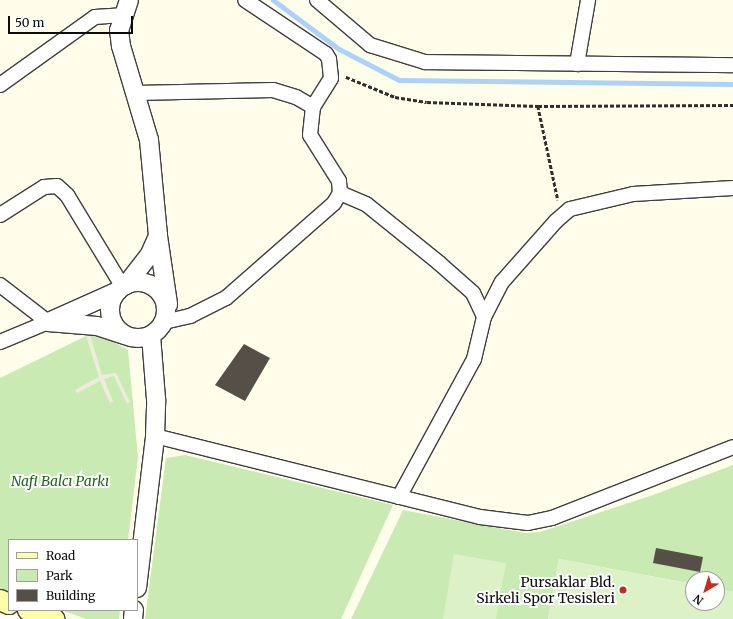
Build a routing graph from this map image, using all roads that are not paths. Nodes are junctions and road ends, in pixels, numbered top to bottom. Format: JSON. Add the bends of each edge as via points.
{"nodes":[{"id":1,"x":245,"y":0,"type":"edge"},
{"id":2,"x":317,"y":0,"type":"edge"},
{"id":3,"x":588,"y":0,"type":"edge"},
{"id":4,"x":126,"y":8,"type":"edge"},
{"id":5,"x":577,"y":64,"type":"junction"},
{"id":6,"x":733,"y":65,"type":"edge"},
{"id":7,"x":0,"y":85,"type":"edge"},
{"id":8,"x":136,"y":93,"type":"junction"},
{"id":9,"x":313,"y":107,"type":"junction"},
{"id":10,"x":733,"y":188,"type":"edge"},
{"id":11,"x":340,"y":193,"type":"junction"},
{"id":12,"x":0,"y":215,"type":"edge"},
{"id":13,"x":158,"y":236,"type":"junction"},
{"id":14,"x":0,"y":285,"type":"edge"},
{"id":15,"x":122,"y":288,"type":"junction"},
{"id":16,"x":165,"y":317,"type":"junction"},
{"id":17,"x":484,"y":317,"type":"junction"},
{"id":18,"x":48,"y":322,"type":"junction"},
{"id":19,"x":126,"y":336,"type":"junction"},
{"id":20,"x":151,"y":336,"type":"junction"},
{"id":21,"x":0,"y":342,"type":"edge"},
{"id":22,"x":155,"y":436,"type":"junction"},
{"id":23,"x":733,"y":447,"type":"edge"},
{"id":24,"x":399,"y":497,"type":"junction"},
{"id":25,"x":138,"y":580,"type":"edge"},
{"id":26,"x":31,"y":611,"type":"edge"},
{"id":27,"x":54,"y":619,"type":"edge"}],
"edges":[{"from":1,"to":9,"type":"street","via":[[326,54],[332,71],[328,85]]},
{"from":2,"to":5,"type":"street","via":[[370,45],[425,62]]},
{"from":3,"to":5,"type":"street"},
{"from":4,"to":7,"type":"street","via":[[94,18]]},
{"from":4,"to":8,"type":"street","via":[[119,30],[121,46]]},
{"from":5,"to":6,"type":"street"},
{"from":8,"to":9,"type":"street","via":[[273,90],[296,97]]},
{"from":8,"to":13,"type":"street","via":[[148,140]]},
{"from":9,"to":11,"type":"street","via":[[310,135],[339,181]]},
{"from":10,"to":17,"type":"street","via":[[634,194],[570,209],[502,282]]},
{"from":11,"to":16,"type":"street","via":[[334,203],[226,298],[203,311]]},
{"from":11,"to":17,"type":"street","via":[[366,204],[439,263],[473,293]]},
{"from":12,"to":15,"type":"street","via":[[44,187],[57,186],[67,196]]},
{"from":13,"to":15,"type":"street","via":[[150,254]]},
{"from":13,"to":16,"type":"street","via":[[169,302]]},
{"from":14,"to":18,"type":"street"},
{"from":15,"to":16,"type":"street","via":[[136,282],[154,287],[164,298]]},
{"from":15,"to":18,"type":"street"},
{"from":15,"to":19,"type":"street","via":[[113,298],[110,315],[118,330]]},
{"from":16,"to":20,"type":"street"},
{"from":17,"to":24,"type":"street","via":[[474,360]]},
{"from":18,"to":19,"type":"street","via":[[97,326]]},
{"from":18,"to":21,"type":"street"},
{"from":19,"to":20,"type":"street"},
{"from":20,"to":22,"type":"street","via":[[156,399]]},
{"from":22,"to":24,"type":"street"},
{"from":22,"to":25,"type":"street"},
{"from":23,"to":24,"type":"street","via":[[552,518],[528,523],[480,517]]},
{"from":26,"to":27,"type":"main road"}]}
